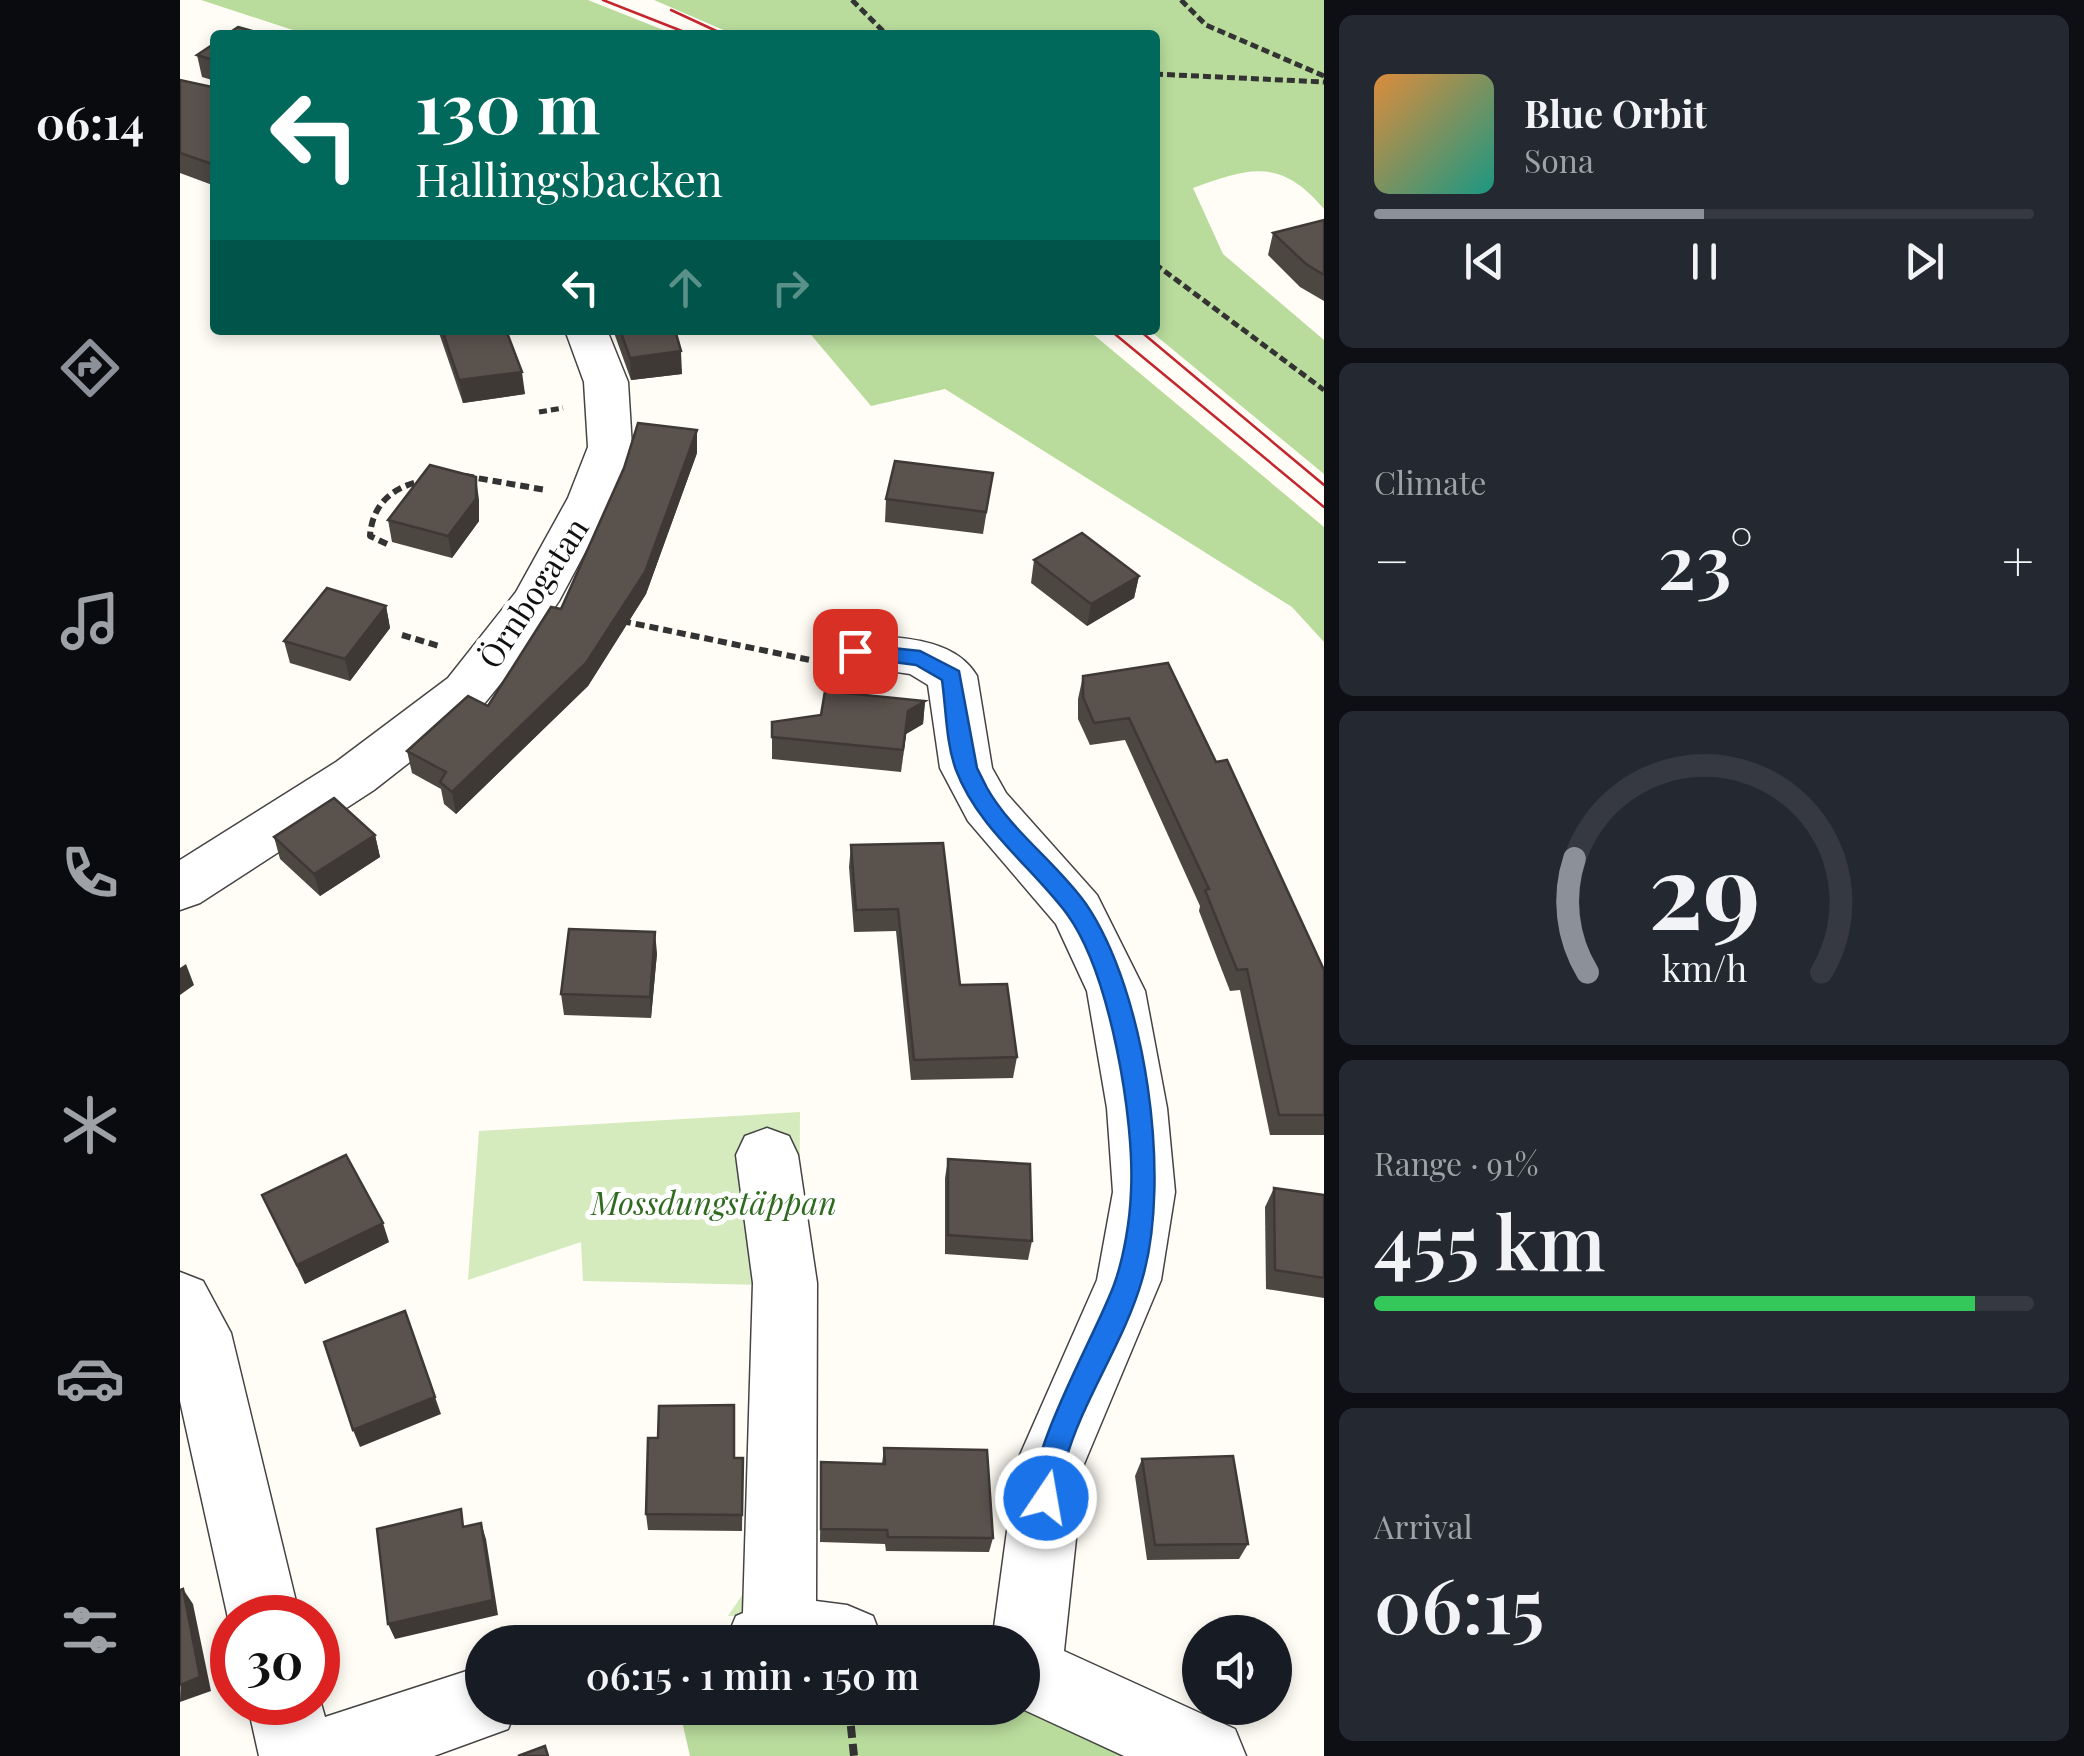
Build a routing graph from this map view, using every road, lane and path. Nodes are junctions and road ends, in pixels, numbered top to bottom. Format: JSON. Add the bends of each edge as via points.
{"nodes":[{"id":1,"x":852,"y":0,"type":"edge"},
{"id":2,"x":1181,"y":0,"type":"edge"},
{"id":3,"x":882,"y":30,"type":"edge"},
{"id":4,"x":1160,"y":74,"type":"edge"},
{"id":5,"x":1324,"y":79,"type":"edge"},
{"id":6,"x":1160,"y":268,"type":"edge"},
{"id":7,"x":588,"y":335,"type":"edge"},
{"id":8,"x":1324,"y":390,"type":"edge"},
{"id":9,"x":456,"y":478,"type":"edge"},
{"id":10,"x":426,"y":481,"type":"edge"},
{"id":11,"x":591,"y":498,"type":"junction"},
{"id":12,"x":387,"y":544,"type":"edge"},
{"id":13,"x":534,"y":600,"type":"junction"},
{"id":14,"x":855,"y":651,"type":"joint"},
{"id":15,"x":180,"y":888,"type":"edge"},
{"id":16,"x":768,"y":1155,"type":"dead end"},
{"id":17,"x":180,"y":1302,"type":"edge"},
{"id":18,"x":259,"y":1595,"type":"edge"},
{"id":19,"x":795,"y":1625,"type":"edge"},
{"id":20,"x":1030,"y":1625,"type":"edge"},
{"id":21,"x":1040,"y":1677,"type":"edge"},
{"id":22,"x":465,"y":1709,"type":"edge"},
{"id":23,"x":290,"y":1725,"type":"edge"},
{"id":24,"x":851,"y":1725,"type":"edge"},
{"id":25,"x":297,"y":1756,"type":"edge"},
{"id":26,"x":320,"y":1756,"type":"edge"},
{"id":27,"x":854,"y":1756,"type":"edge"},
{"id":28,"x":1208,"y":1756,"type":"edge"}],
"edges":[{"from":1,"to":3,"type":"path"},
{"from":2,"to":5,"type":"path","via":[[1206,24]]},
{"from":4,"to":5,"type":"path"},
{"from":6,"to":8,"type":"path"},
{"from":7,"to":11,"type":"street","name":"Örnbogatan","via":[[612,418],[610,447]]},
{"from":9,"to":11,"type":"path"},
{"from":10,"to":12,"type":"path","via":[[392,490],[369,520],[370,536]]},
{"from":11,"to":13,"type":"street","name":"Örnbogatan"},
{"from":13,"to":14,"type":"path","via":[[774,656],[826,662]]},
{"from":13,"to":15,"type":"street","name":"Örnbogatan","via":[[466,691],[355,776]]},
{"from":14,"to":20,"type":"street","via":[[924,637],[952,676],[966,768],[987,807],[1078,911],[1109,975],[1137,1108],[1144,1192],[1129,1280],[1050,1464]]},
{"from":16,"to":19,"type":"street","via":[[785,1284]]},
{"from":17,"to":18,"type":"street","via":[[198,1334]]},
{"from":21,"to":28,"type":"street"},
{"from":22,"to":26,"type":"street"},
{"from":23,"to":25,"type":"street"},
{"from":24,"to":27,"type":"path"}]}
